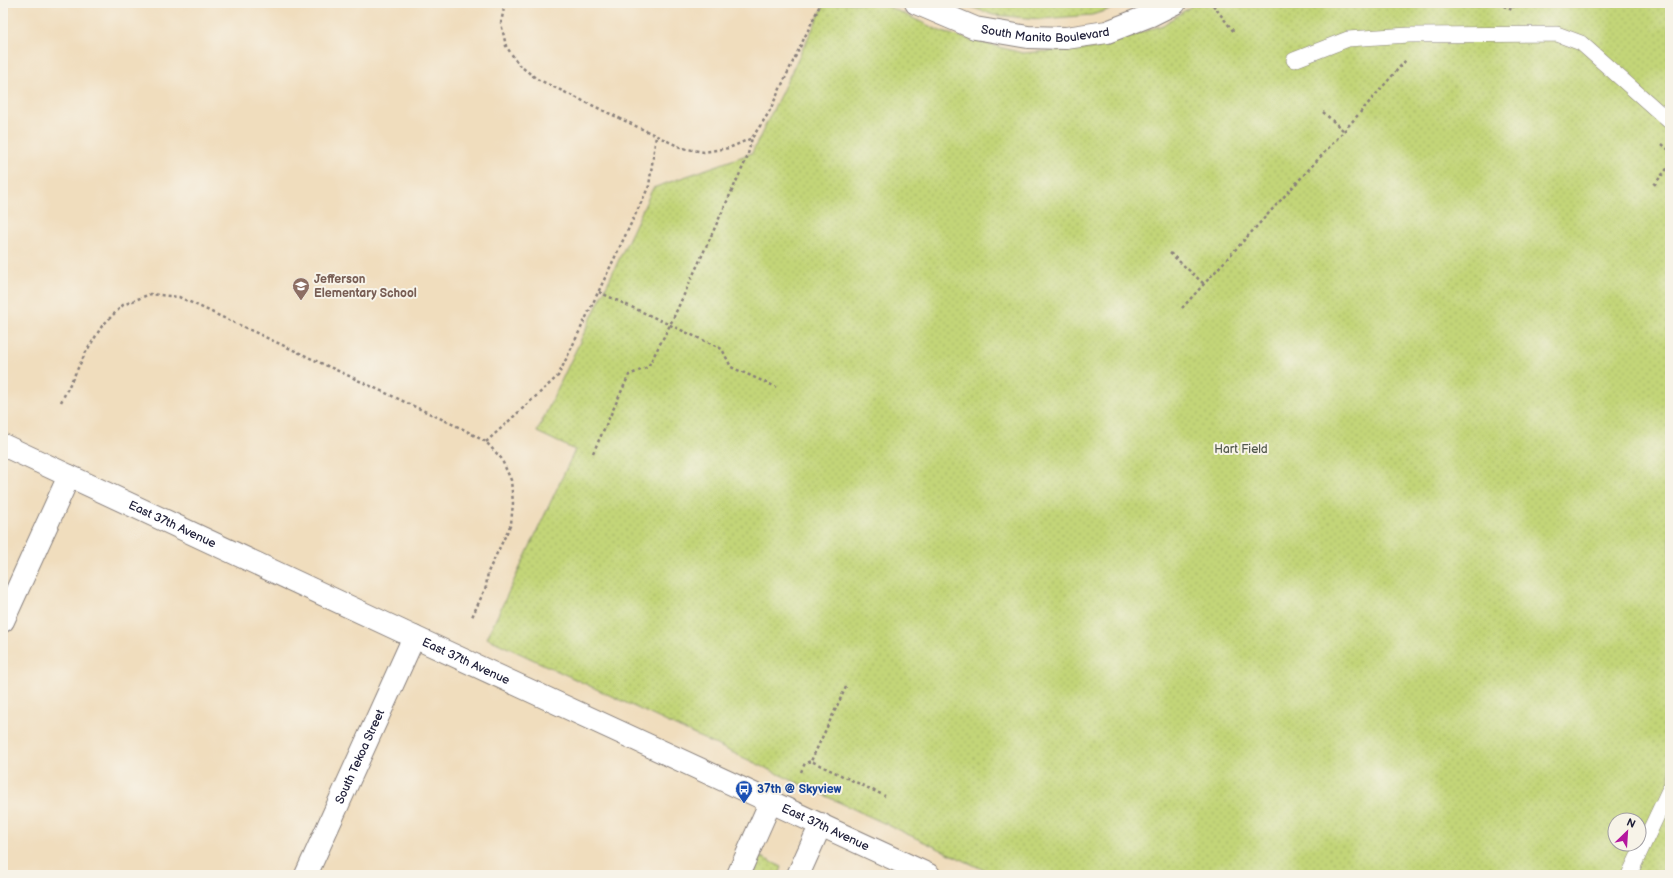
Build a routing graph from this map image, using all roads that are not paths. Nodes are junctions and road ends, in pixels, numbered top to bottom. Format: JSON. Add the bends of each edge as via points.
{"nodes":[{"id":1,"x":916,"y":3,"type":"edge"},
{"id":2,"x":1175,"y":3,"type":"edge"},
{"id":3,"x":1294,"y":60,"type":"dead end"},
{"id":4,"x":1670,"y":122,"type":"edge"},
{"id":5,"x":3,"y":445,"type":"edge"},
{"id":6,"x":69,"y":476,"type":"junction"},
{"id":7,"x":3,"y":621,"type":"edge"},
{"id":8,"x":414,"y":637,"type":"junction"},
{"id":9,"x":1670,"y":788,"type":"edge"},
{"id":10,"x":771,"y":801,"type":"junction"},
{"id":11,"x":821,"y":824,"type":"junction"},
{"id":12,"x":306,"y":875,"type":"edge"},
{"id":13,"x":738,"y":875,"type":"edge"},
{"id":14,"x":798,"y":875,"type":"edge"},
{"id":15,"x":929,"y":875,"type":"edge"},
{"id":16,"x":1629,"y":875,"type":"edge"}],
"edges":[{"from":1,"to":2,"type":"street","name":"South Manito Boulevard","via":[[975,28],[1028,37],[1066,38],[1107,32]]},
{"from":3,"to":4,"type":"lane","via":[[1348,39],[1409,35],[1557,34],[1581,44]]},
{"from":5,"to":6,"type":"street","name":"East 37th Avenue"},
{"from":6,"to":7,"type":"street"},
{"from":6,"to":8,"type":"street","name":"East 37th Avenue"},
{"from":8,"to":10,"type":"street","name":"East 37th Avenue"},
{"from":8,"to":12,"type":"street","name":"South Tekoa Street"},
{"from":9,"to":16,"type":"lane"},
{"from":10,"to":11,"type":"street","name":"East 37th Avenue"},
{"from":10,"to":13,"type":"street"},
{"from":11,"to":14,"type":"street"},
{"from":11,"to":15,"type":"street","name":"East 37th Avenue"}]}
